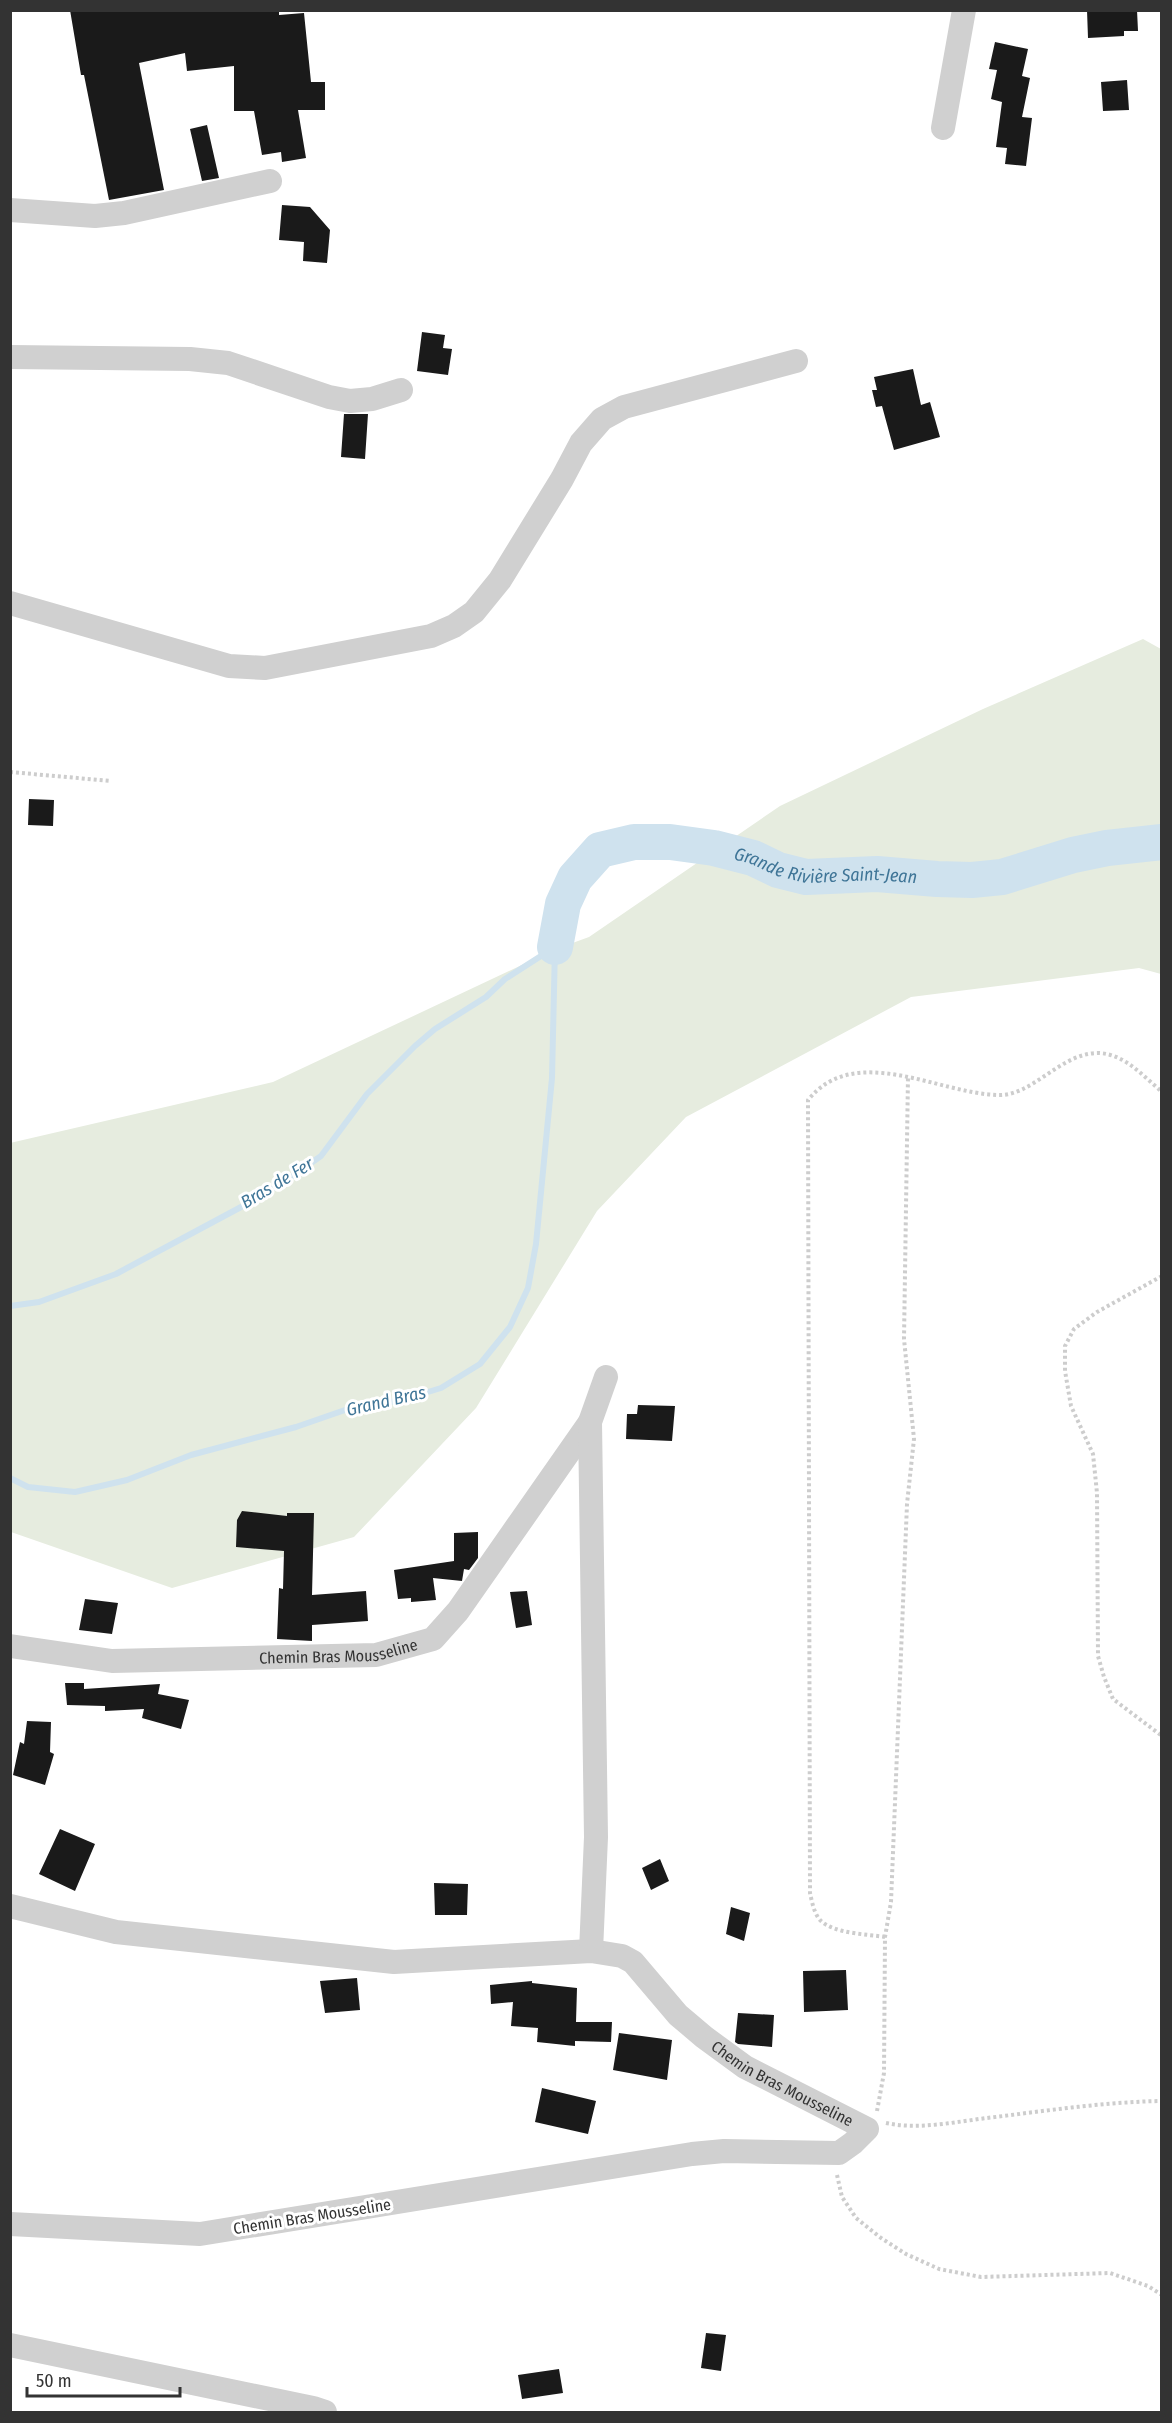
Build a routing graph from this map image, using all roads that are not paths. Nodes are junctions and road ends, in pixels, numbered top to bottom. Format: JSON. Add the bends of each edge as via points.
{"nodes":[{"id":1,"x":964,"y":10,"type":"edge"},
{"id":2,"x":943,"y":128,"type":"dead end"},
{"id":3,"x":270,"y":181,"type":"dead end"},
{"id":4,"x":10,"y":210,"type":"edge"},
{"id":5,"x":10,"y":357,"type":"edge"},
{"id":6,"x":796,"y":360,"type":"dead end"},
{"id":7,"x":401,"y":390,"type":"dead end"},
{"id":8,"x":10,"y":603,"type":"edge"},
{"id":9,"x":606,"y":1377,"type":"dead end"},
{"id":10,"x":590,"y":1422,"type":"junction"},
{"id":11,"x":10,"y":1646,"type":"edge"},
{"id":12,"x":10,"y":1906,"type":"edge"},
{"id":13,"x":591,"y":1951,"type":"junction"},
{"id":14,"x":10,"y":2224,"type":"edge"},
{"id":15,"x":10,"y":2345,"type":"edge"},
{"id":16,"x":325,"y":2412,"type":"edge"}],
"edges":[{"from":1,"to":2,"type":"street"},
{"from":3,"to":4,"type":"street","via":[[124,213],[95,216]]},
{"from":5,"to":7,"type":"street","via":[[228,363],[329,397],[350,400],[372,399]]},
{"from":6,"to":8,"type":"street","via":[[624,407],[602,419],[581,443],[500,580],[474,612],[431,636],[265,668],[229,666]]},
{"from":9,"to":10,"type":"street"},
{"from":10,"to":11,"type":"street","name":"Chemin Bras Mousseline","via":[[458,1611],[433,1639],[376,1655],[112,1661]]},
{"from":10,"to":13,"type":"street","via":[[596,1837]]},
{"from":12,"to":13,"type":"street","name":"Chemin Bras Mousseline","via":[[116,1932],[394,1962]]},
{"from":13,"to":14,"type":"street","name":"Chemin Bras Mousseline","via":[[622,1956],[633,1962],[678,2015],[745,2067],[870,2125],[839,2153],[692,2154],[200,2234]]},
{"from":15,"to":16,"type":"street"}]}
